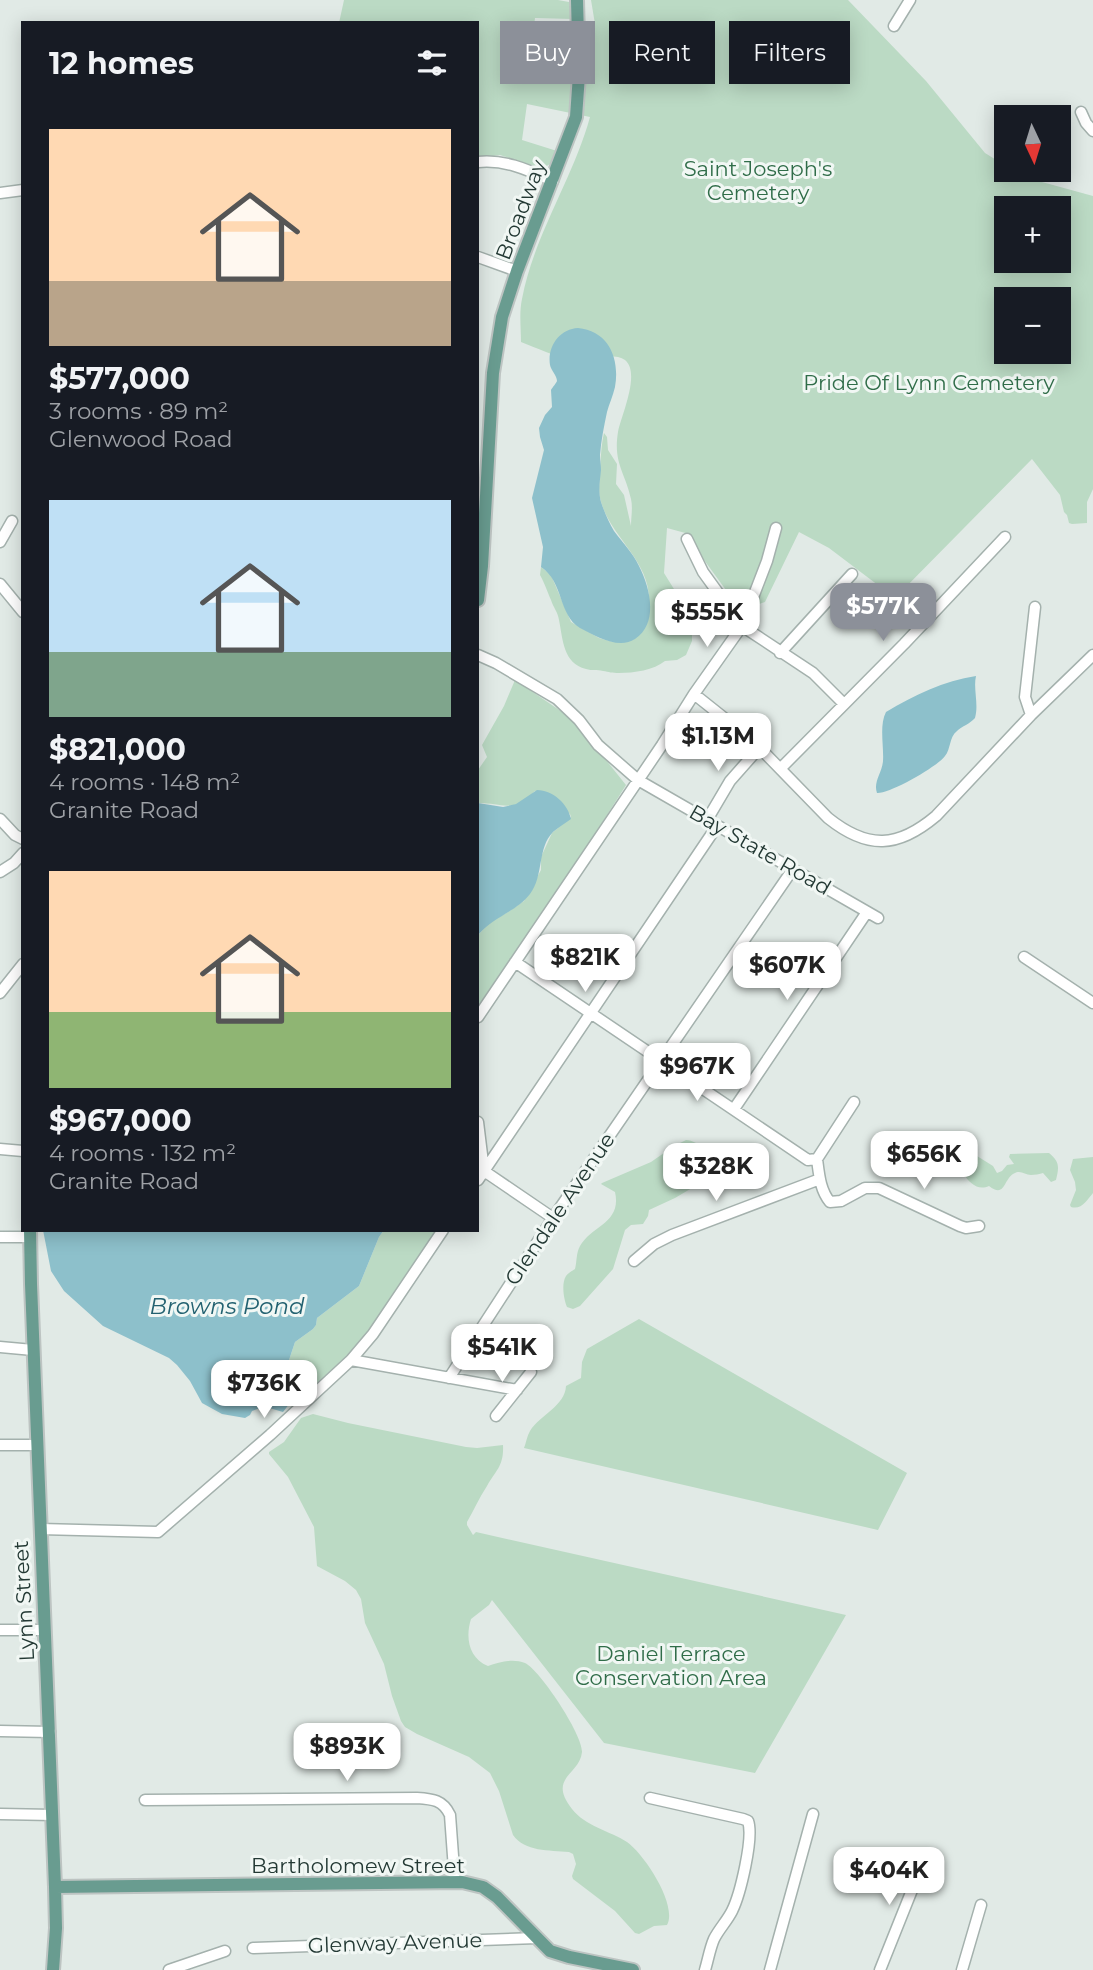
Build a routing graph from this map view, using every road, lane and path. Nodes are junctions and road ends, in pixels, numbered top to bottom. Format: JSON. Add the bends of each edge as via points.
{"nodes":[{"id":1,"x":577,"y":0,"type":"edge"},
{"id":2,"x":910,"y":0,"type":"edge"},
{"id":3,"x":894,"y":26,"type":"dead end"},
{"id":4,"x":1081,"y":112,"type":"dead end"},
{"id":5,"x":1093,"y":131,"type":"edge"},
{"id":6,"x":479,"y":162,"type":"edge"},
{"id":7,"x":552,"y":181,"type":"junction"},
{"id":8,"x":21,"y":190,"type":"edge"},
{"id":9,"x":0,"y":193,"type":"edge"},
{"id":10,"x":479,"y":257,"type":"edge"},
{"id":11,"x":517,"y":271,"type":"junction"},
{"id":12,"x":12,"y":521,"type":"dead end"},
{"id":13,"x":776,"y":528,"type":"dead end"},
{"id":14,"x":1005,"y":537,"type":"dead end"},
{"id":15,"x":687,"y":539,"type":"dead end"},
{"id":16,"x":0,"y":542,"type":"edge"},
{"id":17,"x":852,"y":574,"type":"dead end"},
{"id":18,"x":0,"y":584,"type":"edge"},
{"id":19,"x":479,"y":592,"type":"edge"},
{"id":20,"x":1035,"y":607,"type":"dead end"},
{"id":21,"x":21,"y":610,"type":"edge"},
{"id":22,"x":742,"y":626,"type":"junction"},
{"id":23,"x":780,"y":653,"type":"junction"},
{"id":24,"x":479,"y":655,"type":"edge"},
{"id":25,"x":1093,"y":655,"type":"edge"},
{"id":26,"x":694,"y":694,"type":"junction"},
{"id":27,"x":844,"y":704,"type":"junction"},
{"id":28,"x":1031,"y":715,"type":"junction"},
{"id":29,"x":760,"y":747,"type":"junction"},
{"id":30,"x":782,"y":768,"type":"junction"},
{"id":31,"x":638,"y":780,"type":"junction"},
{"id":32,"x":0,"y":819,"type":"edge"},
{"id":33,"x":707,"y":820,"type":"junction"},
{"id":34,"x":718,"y":826,"type":"junction"},
{"id":35,"x":21,"y":838,"type":"edge"},
{"id":36,"x":21,"y":855,"type":"edge"},
{"id":37,"x":793,"y":869,"type":"junction"},
{"id":38,"x":0,"y":872,"type":"edge"},
{"id":39,"x":867,"y":912,"type":"junction"},
{"id":40,"x":878,"y":918,"type":"dead end"},
{"id":41,"x":1024,"y":957,"type":"dead end"},
{"id":42,"x":515,"y":962,"type":"junction"},
{"id":43,"x":21,"y":967,"type":"edge"},
{"id":44,"x":0,"y":993,"type":"edge"},
{"id":45,"x":1093,"y":1003,"type":"edge"},
{"id":46,"x":591,"y":1013,"type":"junction"},
{"id":47,"x":479,"y":1016,"type":"edge"},
{"id":48,"x":661,"y":1060,"type":"junction"},
{"id":49,"x":854,"y":1102,"type":"dead end"},
{"id":50,"x":734,"y":1109,"type":"junction"},
{"id":51,"x":479,"y":1140,"type":"edge"},
{"id":52,"x":0,"y":1149,"type":"edge"},
{"id":53,"x":21,"y":1151,"type":"edge"},
{"id":54,"x":817,"y":1159,"type":"junction"},
{"id":55,"x":481,"y":1175,"type":"edge"},
{"id":56,"x":820,"y":1180,"type":"junction"},
{"id":57,"x":553,"y":1218,"type":"junction"},
{"id":58,"x":979,"y":1226,"type":"dead end"},
{"id":59,"x":442,"y":1232,"type":"edge"},
{"id":60,"x":30,"y":1234,"type":"edge"},
{"id":61,"x":0,"y":1237,"type":"edge"},
{"id":62,"x":635,"y":1261,"type":"dead end"},
{"id":63,"x":0,"y":1348,"type":"edge"},
{"id":64,"x":33,"y":1350,"type":"junction"},
{"id":65,"x":351,"y":1360,"type":"junction"},
{"id":66,"x":531,"y":1371,"type":"dead end"},
{"id":67,"x":449,"y":1378,"type":"junction"},
{"id":68,"x":517,"y":1390,"type":"junction"},
{"id":69,"x":496,"y":1416,"type":"dead end"},
{"id":70,"x":0,"y":1445,"type":"edge"},
{"id":71,"x":37,"y":1445,"type":"junction"},
{"id":72,"x":40,"y":1529,"type":"junction"},
{"id":73,"x":0,"y":1630,"type":"edge"},
{"id":74,"x":45,"y":1630,"type":"junction"},
{"id":75,"x":0,"y":1731,"type":"edge"},
{"id":76,"x":50,"y":1732,"type":"junction"},
{"id":77,"x":650,"y":1798,"type":"dead end"},
{"id":78,"x":145,"y":1800,"type":"dead end"},
{"id":79,"x":0,"y":1814,"type":"edge"},
{"id":80,"x":813,"y":1814,"type":"dead end"},
{"id":81,"x":53,"y":1815,"type":"junction"},
{"id":82,"x":926,"y":1855,"type":"dead end"},
{"id":83,"x":455,"y":1882,"type":"junction"},
{"id":84,"x":55,"y":1887,"type":"junction"},
{"id":85,"x":981,"y":1905,"type":"dead end"},
{"id":86,"x":537,"y":1938,"type":"junction"},
{"id":87,"x":253,"y":1948,"type":"dead end"},
{"id":88,"x":225,"y":1951,"type":"dead end"},
{"id":89,"x":53,"y":1970,"type":"edge"},
{"id":90,"x":169,"y":1970,"type":"edge"},
{"id":91,"x":633,"y":1970,"type":"edge"},
{"id":92,"x":705,"y":1970,"type":"edge"},
{"id":93,"x":770,"y":1970,"type":"edge"},
{"id":94,"x":880,"y":1970,"type":"edge"},
{"id":95,"x":961,"y":1970,"type":"edge"}],
"edges":[{"from":1,"to":7,"type":"main road","name":"Broadway","via":[[576,117]]},
{"from":2,"to":3,"type":"street"},
{"from":4,"to":5,"type":"street"},
{"from":6,"to":7,"type":"street","via":[[515,164]]},
{"from":7,"to":11,"type":"main road","name":"Broadway"},
{"from":8,"to":9,"type":"street"},
{"from":10,"to":11,"type":"street"},
{"from":11,"to":19,"type":"main road","name":"Broadway","via":[[502,317],[493,373]]},
{"from":12,"to":16,"type":"street"},
{"from":13,"to":22,"type":"street"},
{"from":14,"to":27,"type":"street"},
{"from":15,"to":22,"type":"street","via":[[703,572]]},
{"from":17,"to":23,"type":"street"},
{"from":18,"to":21,"type":"street"},
{"from":20,"to":28,"type":"street","via":[[1025,697]]},
{"from":22,"to":23,"type":"street"},
{"from":22,"to":26,"type":"street"},
{"from":23,"to":27,"type":"street","via":[[813,673]]},
{"from":24,"to":31,"type":"street","name":"Bay State Road","via":[[557,699],[598,745]]},
{"from":25,"to":28,"type":"street"},
{"from":26,"to":29,"type":"street"},
{"from":26,"to":31,"type":"street"},
{"from":27,"to":30,"type":"street"},
{"from":28,"to":30,"type":"street","via":[[936,816],[894,840],[866,839],[840,828]]},
{"from":29,"to":30,"type":"street"},
{"from":29,"to":33,"type":"street","via":[[730,782]]},
{"from":31,"to":33,"type":"street","name":"Bay State Road"},
{"from":31,"to":42,"type":"street"},
{"from":32,"to":35,"type":"street"},
{"from":33,"to":34,"type":"street","name":"Bay State Road"},
{"from":34,"to":37,"type":"street","name":"Bay State Road"},
{"from":34,"to":46,"type":"street"},
{"from":36,"to":38,"type":"street"},
{"from":37,"to":39,"type":"street","name":"Bay State Road"},
{"from":37,"to":48,"type":"street","name":"Glendale Avenue"},
{"from":39,"to":40,"type":"street","name":"Bay State Road"},
{"from":39,"to":50,"type":"street"},
{"from":41,"to":45,"type":"street"},
{"from":42,"to":46,"type":"street"},
{"from":42,"to":47,"type":"street"},
{"from":43,"to":44,"type":"street"},
{"from":46,"to":48,"type":"street"},
{"from":46,"to":55,"type":"street"},
{"from":48,"to":50,"type":"street"},
{"from":48,"to":57,"type":"street","name":"Glendale Avenue"},
{"from":49,"to":54,"type":"street"},
{"from":50,"to":54,"type":"street","via":[[808,1160]]},
{"from":51,"to":55,"type":"street"},
{"from":52,"to":53,"type":"street"},
{"from":54,"to":56,"type":"street"},
{"from":55,"to":57,"type":"street"},
{"from":56,"to":58,"type":"street","via":[[830,1202],[859,1190],[886,1190],[960,1226]]},
{"from":56,"to":62,"type":"street","via":[[672,1235]]},
{"from":57,"to":67,"type":"street","name":"Glendale Avenue"},
{"from":59,"to":65,"type":"street"},
{"from":60,"to":61,"type":"street"},
{"from":60,"to":64,"type":"main road","name":"Lynn Street"},
{"from":63,"to":64,"type":"street"},
{"from":64,"to":71,"type":"main road","name":"Lynn Street"},
{"from":65,"to":67,"type":"street"},
{"from":65,"to":72,"type":"street","via":[[158,1532]]},
{"from":66,"to":68,"type":"street"},
{"from":67,"to":68,"type":"street"},
{"from":68,"to":69,"type":"street"},
{"from":70,"to":71,"type":"street"},
{"from":71,"to":72,"type":"main road","name":"Lynn Street"},
{"from":72,"to":74,"type":"main road","name":"Lynn Street"},
{"from":73,"to":74,"type":"street"},
{"from":74,"to":76,"type":"main road","name":"Lynn Street"},
{"from":75,"to":76,"type":"street"},
{"from":76,"to":81,"type":"main road","name":"Lynn Street"},
{"from":77,"to":92,"type":"street","via":[[748,1821],[749,1847],[736,1901],[713,1942]]},
{"from":78,"to":83,"type":"street","via":[[436,1800],[450,1815]]},
{"from":79,"to":81,"type":"street"},
{"from":80,"to":93,"type":"street"},
{"from":81,"to":84,"type":"main road","name":"Lynn Street"},
{"from":82,"to":94,"type":"street"},
{"from":83,"to":84,"type":"main road","name":"Bartholomew Street"},
{"from":83,"to":86,"type":"main road","name":"Bartholomew Street","via":[[483,1887]]},
{"from":84,"to":89,"type":"main road","name":"Lynn Street"},
{"from":85,"to":95,"type":"street"},
{"from":86,"to":87,"type":"street","name":"Glenway Avenue"},
{"from":86,"to":91,"type":"main road","name":"Bartholomew Street","via":[[550,1951],[569,1958]]},
{"from":88,"to":90,"type":"street"}]}
